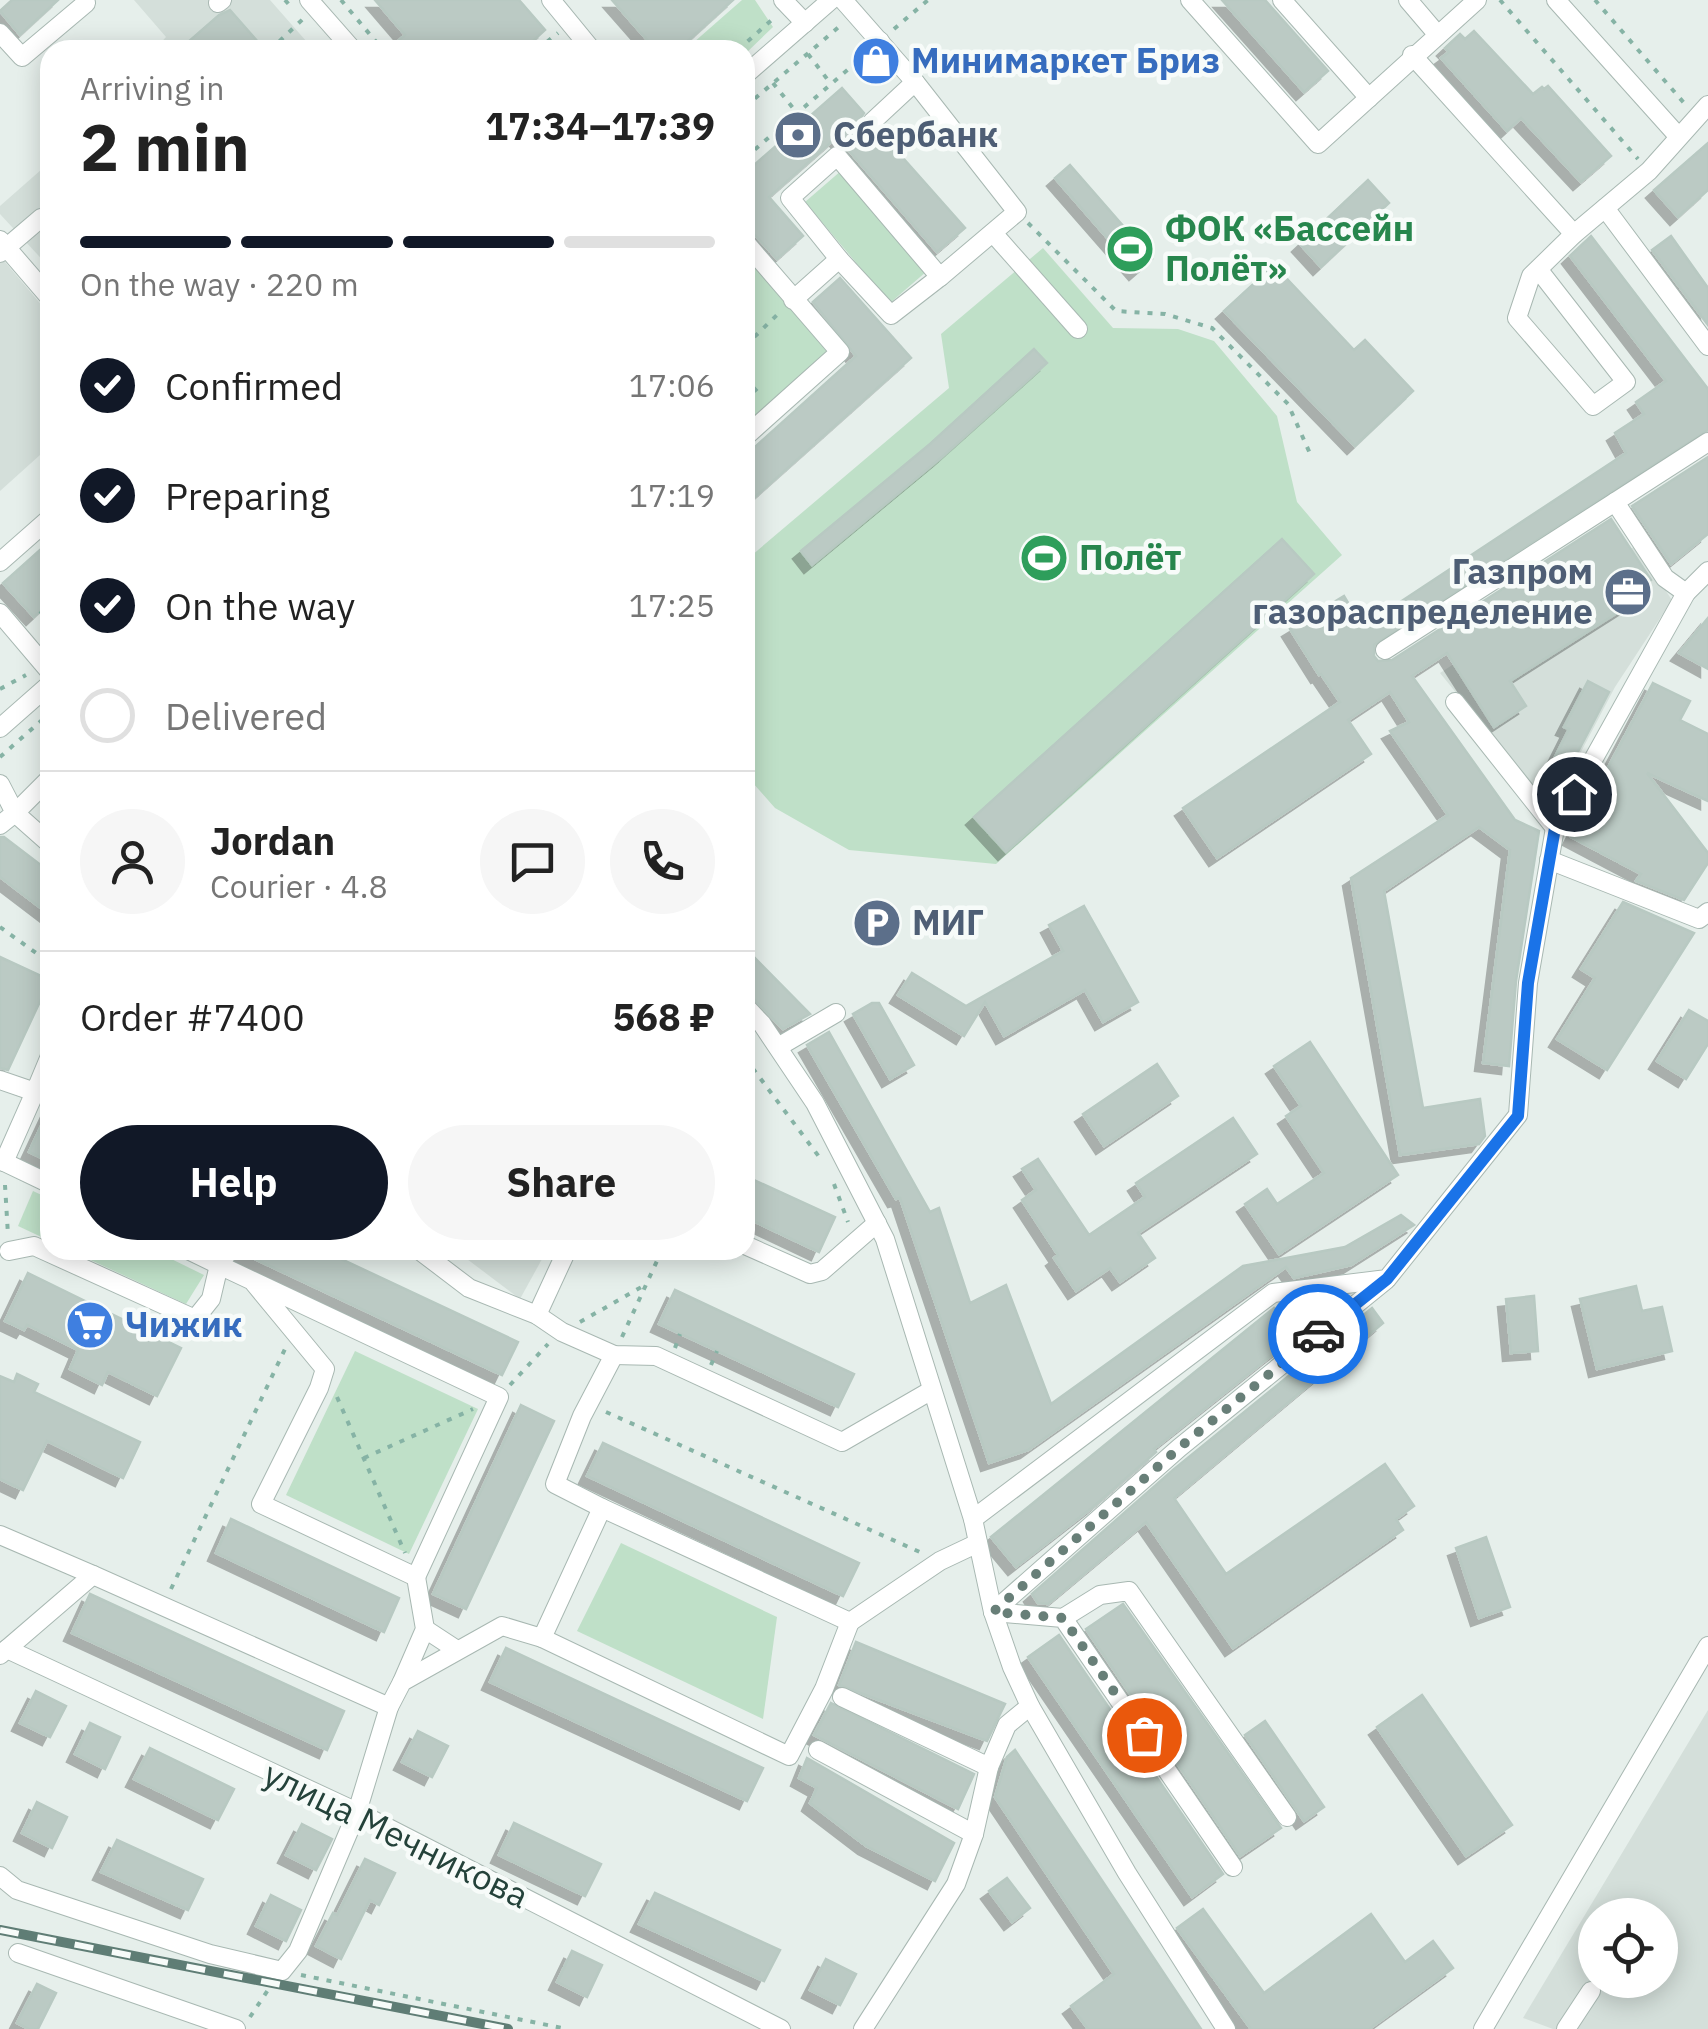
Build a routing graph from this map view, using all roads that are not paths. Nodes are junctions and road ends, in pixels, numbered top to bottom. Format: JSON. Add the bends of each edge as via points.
{"nodes":[{"id":1,"x":551,"y":0,"type":"edge"},
{"id":2,"x":831,"y":0,"type":"edge"},
{"id":3,"x":1190,"y":0,"type":"edge"},
{"id":4,"x":1282,"y":0,"type":"edge"},
{"id":5,"x":1408,"y":0,"type":"edge"},
{"id":6,"x":1477,"y":0,"type":"edge"},
{"id":7,"x":1556,"y":0,"type":"edge"},
{"id":8,"x":86,"y":3,"type":"dead end"},
{"id":9,"x":786,"y":3,"type":"edge"},
{"id":10,"x":313,"y":4,"type":"edge"},
{"id":11,"x":849,"y":7,"type":"edge"},
{"id":12,"x":805,"y":22,"type":"junction"},
{"id":13,"x":0,"y":33,"type":"edge"},
{"id":14,"x":1437,"y":34,"type":"junction"},
{"id":15,"x":42,"y":40,"type":"edge"},
{"id":16,"x":344,"y":40,"type":"edge"},
{"id":17,"x":583,"y":40,"type":"edge"},
{"id":18,"x":40,"y":42,"type":"edge"},
{"id":19,"x":880,"y":42,"type":"junction"},
{"id":20,"x":1412,"y":55,"type":"junction"},
{"id":21,"x":863,"y":56,"type":"road end"},
{"id":22,"x":755,"y":66,"type":"edge"},
{"id":23,"x":915,"y":82,"type":"junction"},
{"id":24,"x":1369,"y":98,"type":"junction"},
{"id":25,"x":1702,"y":110,"type":"edge"},
{"id":26,"x":872,"y":122,"type":"tunnel mouth"},
{"id":27,"x":1678,"y":136,"type":"junction"},
{"id":28,"x":1605,"y":208,"type":"junction"},
{"id":29,"x":40,"y":219,"type":"edge"},
{"id":30,"x":993,"y":232,"type":"junction"},
{"id":31,"x":1574,"y":234,"type":"junction"},
{"id":32,"x":2,"y":247,"type":"edge"},
{"id":33,"x":755,"y":254,"type":"edge"},
{"id":34,"x":839,"y":259,"type":"junction"},
{"id":35,"x":1538,"y":269,"type":"junction"},
{"id":36,"x":940,"y":277,"type":"junction"},
{"id":37,"x":40,"y":287,"type":"edge"},
{"id":38,"x":793,"y":300,"type":"junction"},
{"id":39,"x":1078,"y":329,"type":"dead end"},
{"id":40,"x":1708,"y":346,"type":"edge"},
{"id":41,"x":755,"y":429,"type":"edge"},
{"id":42,"x":1708,"y":442,"type":"edge"},
{"id":43,"x":1615,"y":502,"type":"junction"},
{"id":44,"x":40,"y":527,"type":"edge"},
{"id":45,"x":0,"y":562,"type":"edge"},
{"id":46,"x":1708,"y":570,"type":"edge"},
{"id":47,"x":1686,"y":594,"type":"junction"},
{"id":48,"x":0,"y":613,"type":"edge"},
{"id":49,"x":1386,"y":650,"type":"dead end"},
{"id":50,"x":40,"y":660,"type":"edge"},
{"id":51,"x":1454,"y":702,"type":"dead end"},
{"id":52,"x":40,"y":704,"type":"edge"},
{"id":53,"x":0,"y":728,"type":"edge"},
{"id":54,"x":0,"y":784,"type":"edge"},
{"id":55,"x":40,"y":788,"type":"edge"},
{"id":56,"x":8,"y":819,"type":"edge"},
{"id":57,"x":1555,"y":828,"type":"junction"},
{"id":58,"x":40,"y":838,"type":"edge"},
{"id":59,"x":1549,"y":860,"type":"junction"},
{"id":60,"x":1708,"y":912,"type":"edge"},
{"id":61,"x":836,"y":1013,"type":"dead end"},
{"id":62,"x":755,"y":1018,"type":"edge"},
{"id":63,"x":778,"y":1047,"type":"junction"},
{"id":64,"x":0,"y":1080,"type":"edge"},
{"id":65,"x":40,"y":1082,"type":"edge"},
{"id":66,"x":36,"y":1092,"type":"junction"},
{"id":67,"x":2,"y":1161,"type":"edge"},
{"id":68,"x":40,"y":1179,"type":"edge"},
{"id":69,"x":877,"y":1223,"type":"junction"},
{"id":70,"x":40,"y":1249,"type":"edge"},
{"id":71,"x":755,"y":1249,"type":"edge"},
{"id":72,"x":9,"y":1251,"type":"road end"},
{"id":73,"x":65,"y":1260,"type":"edge"},
{"id":74,"x":223,"y":1260,"type":"edge"},
{"id":75,"x":227,"y":1260,"type":"edge"},
{"id":76,"x":432,"y":1260,"type":"edge"},
{"id":77,"x":562,"y":1260,"type":"edge"},
{"id":78,"x":1387,"y":1279,"type":"junction"},
{"id":79,"x":254,"y":1283,"type":"junction"},
{"id":80,"x":537,"y":1315,"type":"junction"},
{"id":81,"x":614,"y":1355,"type":"junction"},
{"id":82,"x":932,"y":1390,"type":"junction"},
{"id":83,"x":602,"y":1508,"type":"junction"},
{"id":84,"x":973,"y":1519,"type":"junction"},
{"id":85,"x":0,"y":1534,"type":"edge"},
{"id":86,"x":978,"y":1543,"type":"junction"},
{"id":87,"x":94,"y":1575,"type":"junction"},
{"id":88,"x":416,"y":1577,"type":"junction"},
{"id":89,"x":993,"y":1612,"type":"junction"},
{"id":90,"x":1063,"y":1618,"type":"junction"},
{"id":91,"x":850,"y":1622,"type":"junction"},
{"id":92,"x":424,"y":1629,"type":"junction"},
{"id":93,"x":542,"y":1638,"type":"junction"},
{"id":94,"x":1708,"y":1646,"type":"edge"},
{"id":95,"x":457,"y":1650,"type":"junction"},
{"id":96,"x":4,"y":1652,"type":"edge"},
{"id":97,"x":402,"y":1682,"type":"junction"},
{"id":98,"x":842,"y":1697,"type":"dead end"},
{"id":99,"x":1030,"y":1706,"type":"junction"},
{"id":100,"x":389,"y":1707,"type":"junction"},
{"id":101,"x":818,"y":1750,"type":"dead end"},
{"id":102,"x":989,"y":1766,"type":"junction"},
{"id":103,"x":357,"y":1812,"type":"junction"},
{"id":104,"x":1287,"y":1816,"type":"dead end"},
{"id":105,"x":974,"y":1834,"type":"junction"},
{"id":106,"x":1233,"y":1867,"type":"dead end"},
{"id":107,"x":0,"y":1876,"type":"edge"},
{"id":108,"x":18,"y":1953,"type":"dead end"},
{"id":109,"x":1587,"y":1998,"type":"edge"},
{"id":110,"x":239,"y":2029,"type":"edge"},
{"id":111,"x":781,"y":2029,"type":"edge"},
{"id":112,"x":863,"y":2029,"type":"edge"},
{"id":113,"x":1226,"y":2029,"type":"edge"},
{"id":114,"x":1484,"y":2029,"type":"edge"},
{"id":115,"x":1566,"y":2029,"type":"edge"}],
"edges":[{"from":1,"to":17,"type":"street"},
{"from":2,"to":12,"type":"street"},
{"from":3,"to":24,"type":"street","via":[[1318,144]]},
{"from":4,"to":24,"type":"street"},
{"from":5,"to":14,"type":"street"},
{"from":6,"to":14,"type":"street"},
{"from":7,"to":27,"type":"street"},
{"from":8,"to":15,"type":"street"},
{"from":9,"to":12,"type":"street"},
{"from":10,"to":16,"type":"street"},
{"from":11,"to":19,"type":"street"},
{"from":12,"to":22,"type":"street"},
{"from":13,"to":18,"type":"street","via":[[22,57]]},
{"from":14,"to":20,"type":"street"},
{"from":19,"to":21,"type":"street"},
{"from":19,"to":23,"type":"street"},
{"from":20,"to":24,"type":"street"},
{"from":20,"to":31,"type":"street"},
{"from":23,"to":26,"type":"street"},
{"from":23,"to":30,"type":"street","via":[[1017,212]]},
{"from":25,"to":27,"type":"street"},
{"from":27,"to":28,"type":"street"},
{"from":28,"to":31,"type":"street"},
{"from":28,"to":40,"type":"street"},
{"from":29,"to":32,"type":"street"},
{"from":30,"to":36,"type":"street"},
{"from":30,"to":39,"type":"street"},
{"from":31,"to":35,"type":"street"},
{"from":32,"to":37,"type":"street"},
{"from":33,"to":38,"type":"street"},
{"from":34,"to":36,"type":"street","via":[[891,315]]},
{"from":34,"to":36,"type":"street","via":[[790,198],[844,149]]},
{"from":34,"to":38,"type":"street"},
{"from":35,"to":35,"type":"street","via":[[1517,318],[1593,406],[1626,382]]},
{"from":38,"to":41,"type":"street","via":[[840,352]]},
{"from":42,"to":43,"type":"street"},
{"from":43,"to":47,"type":"street","via":[[1665,578]]},
{"from":43,"to":49,"type":"street"},
{"from":44,"to":45,"type":"street"},
{"from":46,"to":47,"type":"street"},
{"from":47,"to":57,"type":"street"},
{"from":48,"to":50,"type":"street"},
{"from":51,"to":57,"type":"street"},
{"from":52,"to":53,"type":"street"},
{"from":54,"to":56,"type":"street"},
{"from":55,"to":56,"type":"street"},
{"from":56,"to":58,"type":"street"},
{"from":57,"to":59,"type":"street"},
{"from":59,"to":60,"type":"street","via":[[1699,919]]},
{"from":59,"to":78,"type":"street","via":[[1528,983],[1518,1116]]},
{"from":61,"to":63,"type":"street"},
{"from":62,"to":63,"type":"street"},
{"from":63,"to":69,"type":"street","via":[[816,1103]]},
{"from":64,"to":66,"type":"street"},
{"from":65,"to":66,"type":"street"},
{"from":66,"to":67,"type":"street"},
{"from":67,"to":68,"type":"street"},
{"from":69,"to":71,"type":"street","via":[[810,1274]]},
{"from":69,"to":82,"type":"street"},
{"from":70,"to":72,"type":"street"},
{"from":73,"to":74,"type":"street","via":[[196,1319],[212,1299]]},
{"from":75,"to":79,"type":"street"},
{"from":76,"to":80,"type":"street","via":[[468,1288]]},
{"from":77,"to":80,"type":"street"},
{"from":78,"to":84,"type":"street","via":[[1274,1293]]},
{"from":78,"to":89,"type":"street","via":[[1179,1448]]},
{"from":79,"to":88,"type":"street","via":[[325,1369],[261,1504]]},
{"from":79,"to":88,"type":"street","via":[[499,1397]]},
{"from":80,"to":81,"type":"street"},
{"from":81,"to":82,"type":"street","via":[[656,1356],[842,1442]]},
{"from":81,"to":83,"type":"street","via":[[555,1484]]},
{"from":82,"to":84,"type":"street"},
{"from":83,"to":91,"type":"street"},
{"from":83,"to":93,"type":"street"},
{"from":84,"to":86,"type":"street"},
{"from":85,"to":87,"type":"street"},
{"from":86,"to":89,"type":"street"},
{"from":86,"to":91,"type":"street"},
{"from":87,"to":96,"type":"street"},
{"from":87,"to":100,"type":"street"},
{"from":88,"to":92,"type":"street"},
{"from":89,"to":90,"type":"street"},
{"from":89,"to":99,"type":"street"},
{"from":90,"to":104,"type":"street","via":[[1100,1595],[1129,1592]]},
{"from":90,"to":106,"type":"street"},
{"from":91,"to":93,"type":"street","via":[[790,1756]]},
{"from":92,"to":95,"type":"street"},
{"from":92,"to":97,"type":"street"},
{"from":93,"to":95,"type":"street","via":[[502,1626]]},
{"from":94,"to":114,"type":"street"},
{"from":95,"to":97,"type":"street"},
{"from":96,"to":103,"type":"street","name":"улица Мечникова"},
{"from":97,"to":100,"type":"street"},
{"from":98,"to":102,"type":"street"},
{"from":99,"to":102,"type":"street","via":[[1007,1726]]},
{"from":99,"to":113,"type":"street"},
{"from":100,"to":103,"type":"street"},
{"from":101,"to":105,"type":"street"},
{"from":102,"to":105,"type":"street"},
{"from":103,"to":107,"type":"street","via":[[298,1951],[282,1971],[17,1890]]},
{"from":103,"to":111,"type":"street","name":"улица Мечникова"},
{"from":105,"to":112,"type":"street","via":[[956,1884]]},
{"from":108,"to":110,"type":"street"},
{"from":109,"to":115,"type":"street"}]}
